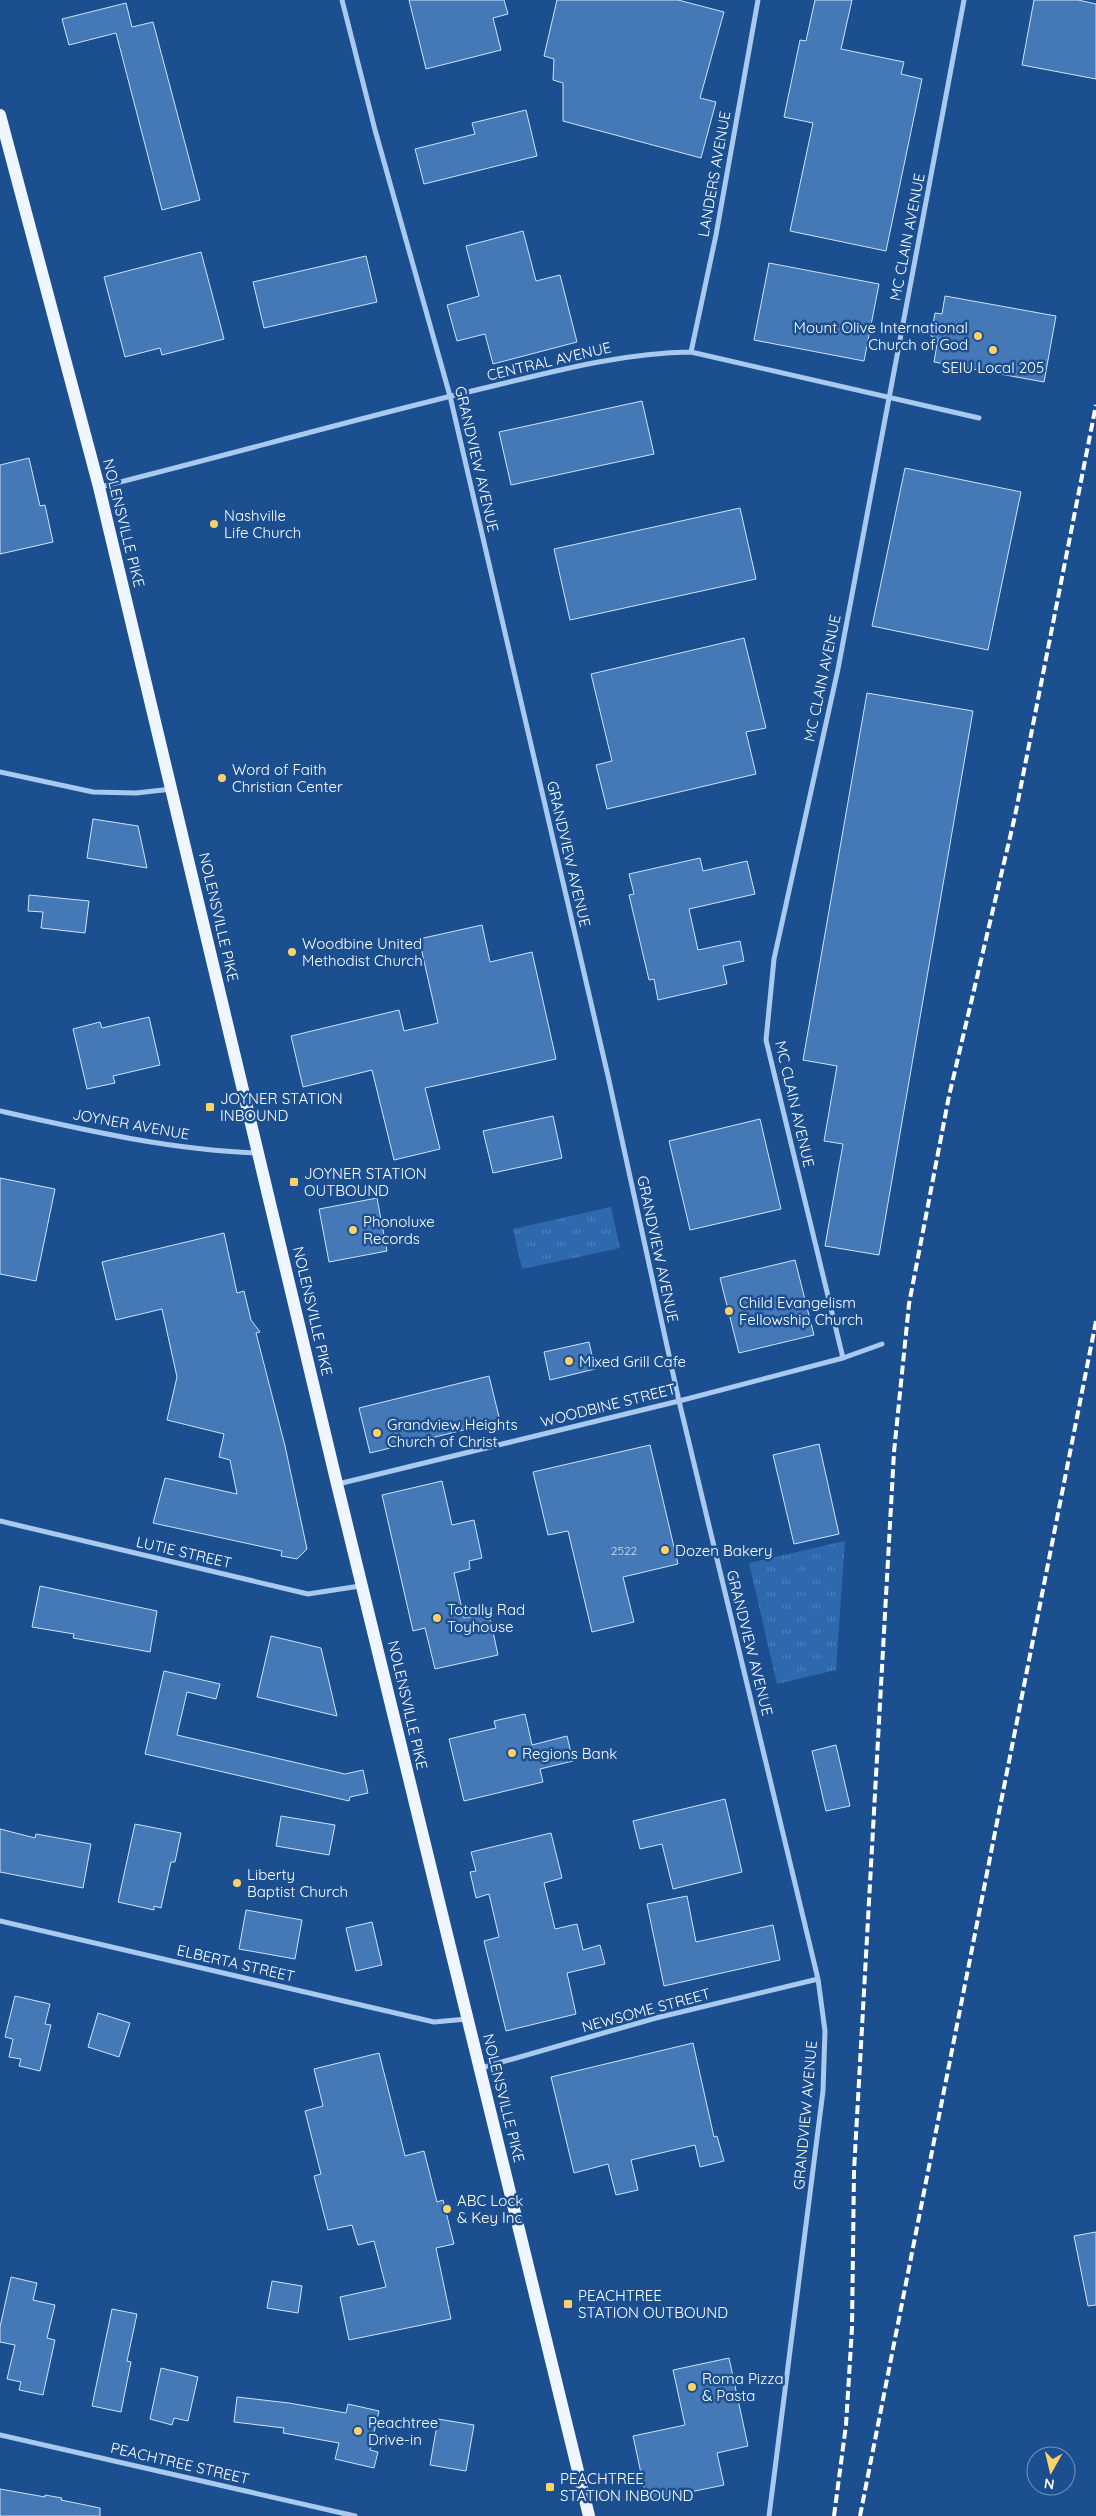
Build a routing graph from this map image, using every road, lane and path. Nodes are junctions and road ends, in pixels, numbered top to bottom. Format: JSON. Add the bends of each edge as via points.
{"nodes":[{"id":1,"x":342,"y":0,"type":"edge"},
{"id":2,"x":758,"y":0,"type":"edge"},
{"id":3,"x":964,"y":0,"type":"edge"},
{"id":4,"x":0,"y":115,"type":"edge"},
{"id":5,"x":691,"y":352,"type":"junction"},
{"id":6,"x":450,"y":396,"type":"junction"},
{"id":7,"x":890,"y":396,"type":"junction"},
{"id":8,"x":979,"y":418,"type":"dead end"},
{"id":9,"x":99,"y":487,"type":"junction"},
{"id":10,"x":0,"y":772,"type":"edge"},
{"id":11,"x":172,"y":789,"type":"junction"},
{"id":12,"x":0,"y":1111,"type":"edge"},
{"id":13,"x":258,"y":1153,"type":"junction"},
{"id":14,"x":882,"y":1344,"type":"dead end"},
{"id":15,"x":843,"y":1358,"type":"junction"},
{"id":16,"x":679,"y":1401,"type":"junction"},
{"id":17,"x":337,"y":1484,"type":"junction"},
{"id":18,"x":0,"y":1520,"type":"edge"},
{"id":19,"x":363,"y":1586,"type":"junction"},
{"id":20,"x":0,"y":1921,"type":"edge"},
{"id":21,"x":818,"y":1979,"type":"junction"},
{"id":22,"x":467,"y":2019,"type":"junction"},
{"id":23,"x":481,"y":2068,"type":"junction"},
{"id":24,"x":0,"y":2435,"type":"edge"},
{"id":25,"x":355,"y":2516,"type":"edge"},
{"id":26,"x":589,"y":2516,"type":"edge"},
{"id":27,"x":769,"y":2516,"type":"edge"}],
"edges":[{"from":1,"to":6,"type":"street","name":"GRANDVIEW AVENUE"},
{"from":2,"to":5,"type":"street","name":"LANDERS AVENUE","via":[[716,235]]},
{"from":3,"to":7,"type":"street","name":"MC CLAIN AVENUE"},
{"from":4,"to":9,"type":"main road","name":"NOLENSVILLE PIKE"},
{"from":5,"to":6,"type":"street","name":"CENTRAL AVENUE","via":[[600,360]]},
{"from":5,"to":7,"type":"street","name":"CENTRAL AVENUE"},
{"from":6,"to":9,"type":"street","name":"CENTRAL AVENUE"},
{"from":6,"to":16,"type":"street","name":"GRANDVIEW AVENUE","via":[[608,1076]]},
{"from":7,"to":8,"type":"street","name":"CENTRAL AVENUE"},
{"from":7,"to":15,"type":"street","name":"MC CLAIN AVENUE","via":[[838,669],[774,958],[766,1040]]},
{"from":9,"to":11,"type":"main road","name":"NOLENSVILLE PIKE"},
{"from":10,"to":11,"type":"street","via":[[94,792],[136,793]]},
{"from":11,"to":13,"type":"main road","name":"NOLENSVILLE PIKE"},
{"from":12,"to":13,"type":"street","name":"JOYNER AVENUE","via":[[119,1136],[223,1152]]},
{"from":13,"to":17,"type":"main road","name":"NOLENSVILLE PIKE"},
{"from":14,"to":15,"type":"street","name":"WOODBINE STREET"},
{"from":15,"to":16,"type":"street","name":"WOODBINE STREET"},
{"from":16,"to":17,"type":"street","name":"WOODBINE STREET"},
{"from":16,"to":21,"type":"street","name":"GRANDVIEW AVENUE"},
{"from":17,"to":19,"type":"main road","name":"NOLENSVILLE PIKE"},
{"from":18,"to":19,"type":"street","name":"LUTIE STREET","via":[[308,1594]]},
{"from":19,"to":22,"type":"main road","name":"NOLENSVILLE PIKE"},
{"from":20,"to":22,"type":"street","name":"ELBERTA STREET","via":[[434,2022]]},
{"from":21,"to":23,"type":"street","name":"NEWSOME STREET","via":[[656,2018]]},
{"from":21,"to":27,"type":"street","name":"GRANDVIEW AVENUE","via":[[825,2031],[823,2091]]},
{"from":22,"to":23,"type":"main road","name":"NOLENSVILLE PIKE"},
{"from":23,"to":26,"type":"main road","name":"NOLENSVILLE PIKE"},
{"from":24,"to":25,"type":"street","name":"PEACHTREE STREET"}]}
